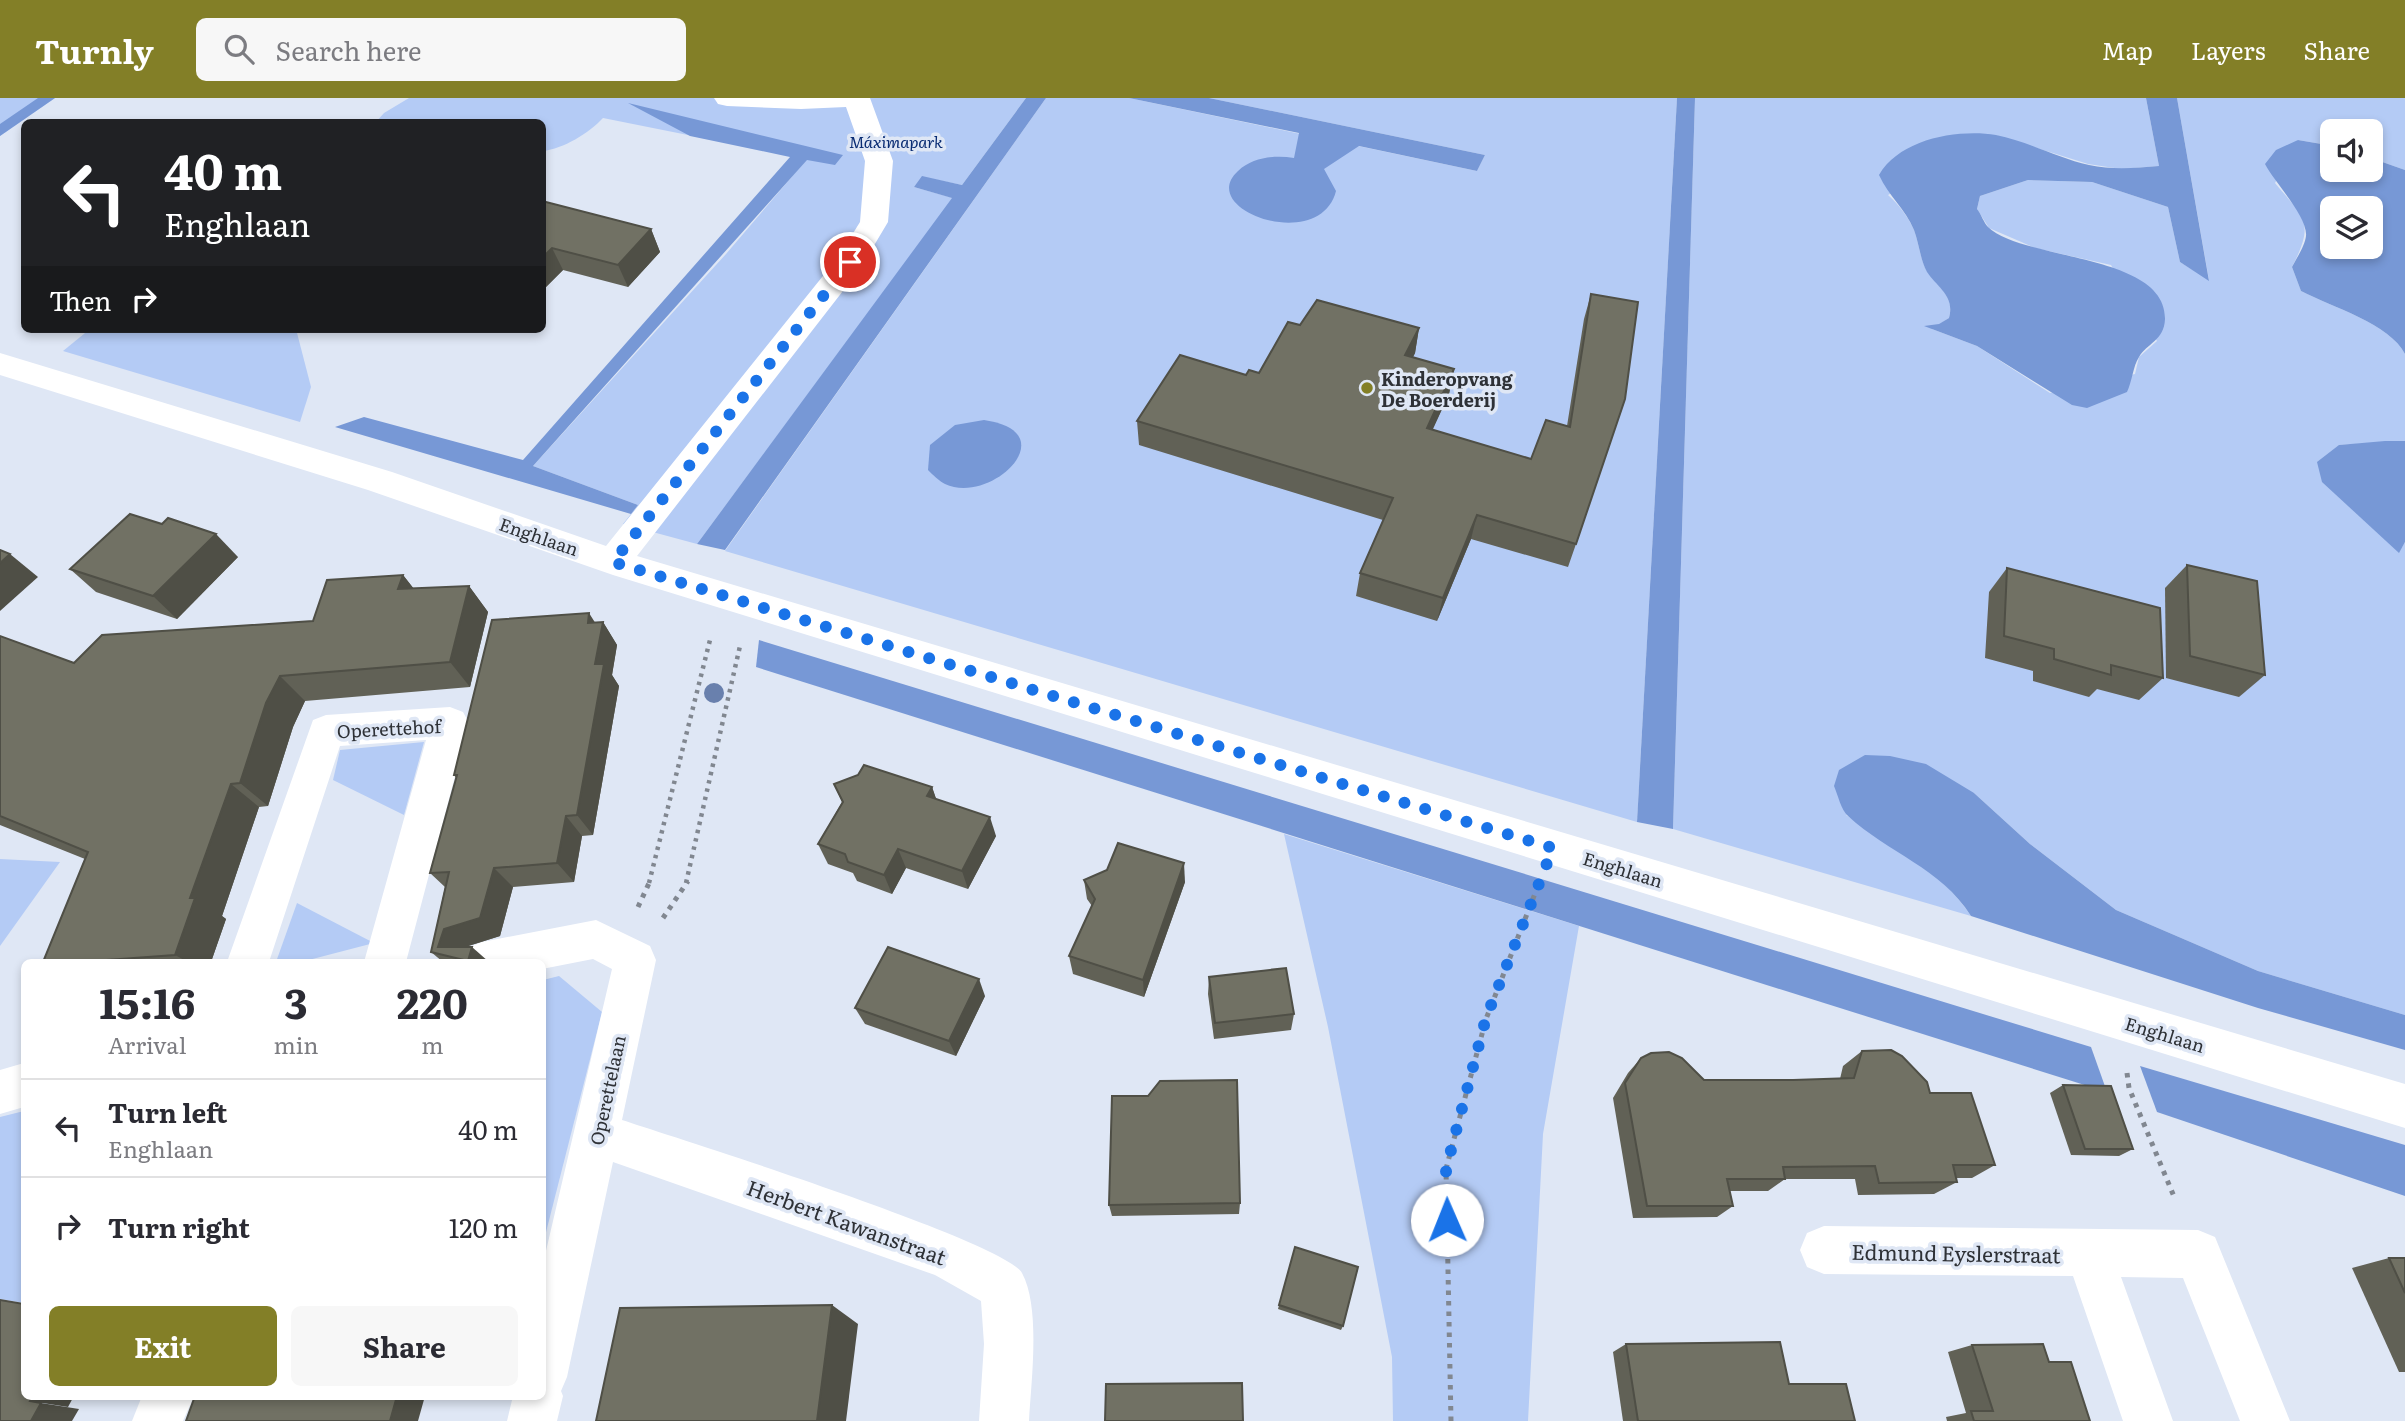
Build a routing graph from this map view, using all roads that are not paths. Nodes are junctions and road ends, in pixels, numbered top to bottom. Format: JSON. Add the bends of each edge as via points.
{"nodes":[{"id":1,"x":727,"y":98,"type":"edge"},
{"id":2,"x":857,"y":98,"type":"edge"},
{"id":3,"x":0,"y":364,"type":"edge"},
{"id":4,"x":613,"y":562,"type":"junction"},
{"id":5,"x":249,"y":959,"type":"edge"},
{"id":6,"x":386,"y":959,"type":"edge"},
{"id":7,"x":497,"y":959,"type":"edge"},
{"id":8,"x":21,"y":1086,"type":"edge"},
{"id":9,"x":0,"y":1092,"type":"edge"},
{"id":10,"x":2405,"y":1106,"type":"edge"},
{"id":11,"x":598,"y":1135,"type":"junction"},
{"id":12,"x":1824,"y":1250,"type":"dead end"},
{"id":13,"x":2089,"y":1254,"type":"junction"},
{"id":14,"x":546,"y":1360,"type":"edge"},
{"id":15,"x":167,"y":1400,"type":"edge"},
{"id":16,"x":537,"y":1400,"type":"edge"},
{"id":17,"x":157,"y":1421,"type":"edge"},
{"id":18,"x":532,"y":1421,"type":"edge"},
{"id":19,"x":1004,"y":1421,"type":"edge"},
{"id":20,"x":2148,"y":1421,"type":"edge"},
{"id":21,"x":2265,"y":1421,"type":"edge"}],
"edges":[{"from":1,"to":2,"type":"street"},
{"from":2,"to":4,"type":"street","via":[[879,160],[874,222],[850,262]]},
{"from":3,"to":4,"type":"street","name":"Enghlaan","via":[[380,481]]},
{"from":4,"to":10,"type":"street","name":"Enghlaan"},
{"from":5,"to":6,"type":"street","name":"Operettehof","via":[[326,731],[450,723]]},
{"from":7,"to":11,"type":"street","name":"Operettelaan","via":[[596,939],[626,954]]},
{"from":8,"to":9,"type":"street"},
{"from":11,"to":14,"type":"street","name":"Operettelaan"},
{"from":11,"to":19,"type":"street","name":"Herbert Kawanstraat","via":[[947,1255],[1004,1287],[1009,1345]]},
{"from":12,"to":13,"type":"street","name":"Edmund Eyslerstraat"},
{"from":13,"to":20,"type":"street"},
{"from":13,"to":21,"type":"street","name":"Edmund Eyslerstraat","via":[[2198,1255]]},
{"from":15,"to":17,"type":"street"},
{"from":16,"to":18,"type":"street"}]}
